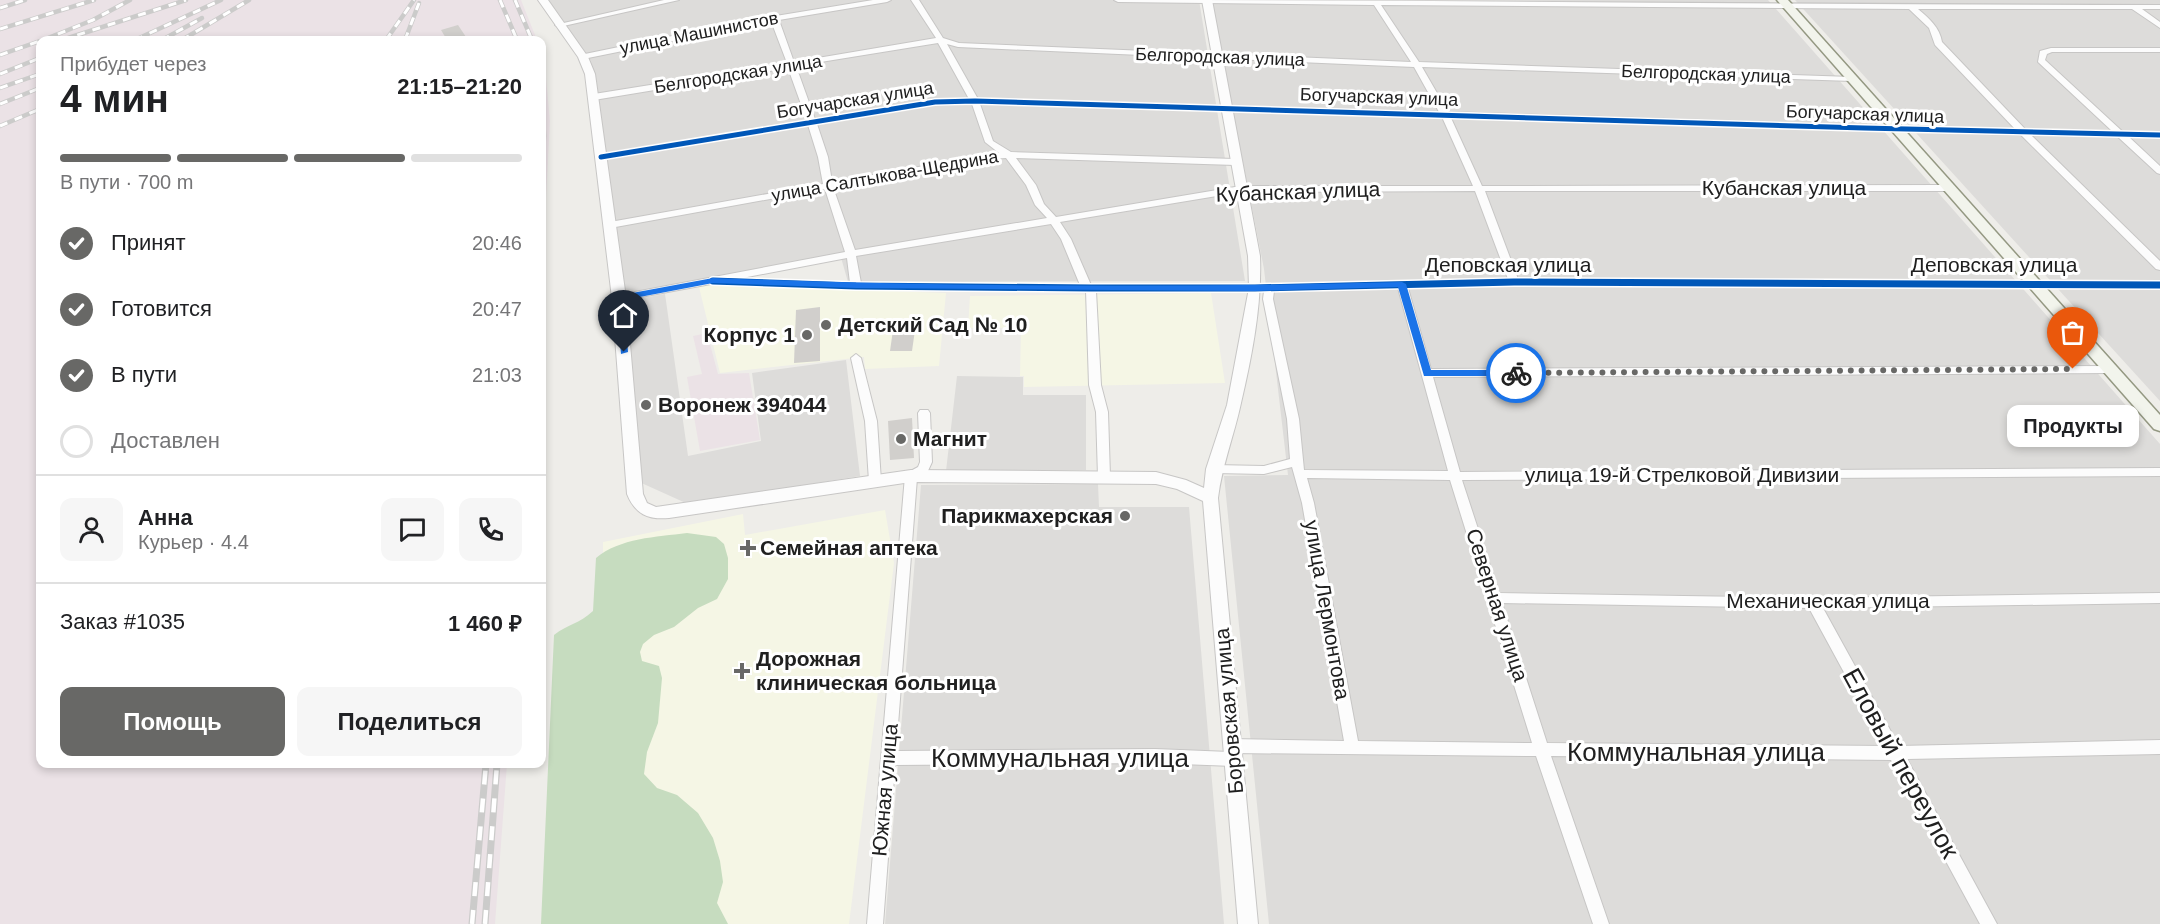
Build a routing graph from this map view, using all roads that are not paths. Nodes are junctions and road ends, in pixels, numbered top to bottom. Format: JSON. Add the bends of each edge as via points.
{"nodes":[{"id":1,"x":543,"y":0,"type":"edge"},
{"id":2,"x":675,"y":0,"type":"edge"},
{"id":3,"x":882,"y":0,"type":"edge"},
{"id":4,"x":915,"y":0,"type":"edge"},
{"id":5,"x":1118,"y":0,"type":"edge"},
{"id":6,"x":1207,"y":1,"type":"edge"},
{"id":7,"x":1375,"y":1,"type":"edge"},
{"id":8,"x":1785,"y":3,"type":"edge"},
{"id":9,"x":1910,"y":6,"type":"junction"},
{"id":10,"x":2134,"y":7,"type":"junction"},
{"id":11,"x":2160,"y":7,"type":"edge"},
{"id":12,"x":774,"y":18,"type":"junction"},
{"id":13,"x":559,"y":25,"type":"junction"},
{"id":14,"x":2160,"y":26,"type":"edge"},
{"id":15,"x":941,"y":40,"type":"junction"},
{"id":16,"x":958,"y":45,"type":"junction"},
{"id":17,"x":2160,"y":50,"type":"edge"},
{"id":18,"x":949,"y":52,"type":"junction"},
{"id":19,"x":583,"y":57,"type":"junction"},
{"id":20,"x":1217,"y":57,"type":"junction"},
{"id":21,"x":1417,"y":64,"type":"junction"},
{"id":22,"x":792,"y":66,"type":"junction"},
{"id":23,"x":1852,"y":79,"type":"junction"},
{"id":24,"x":594,"y":97,"type":"junction"},
{"id":25,"x":975,"y":101,"type":"junction"},
{"id":26,"x":1225,"y":107,"type":"junction"},
{"id":27,"x":1445,"y":114,"type":"junction"},
{"id":28,"x":810,"y":123,"type":"junction"},
{"id":29,"x":1899,"y":130,"type":"junction"},
{"id":30,"x":2023,"y":132,"type":"junction"},
{"id":31,"x":2120,"y":135,"type":"junction"},
{"id":32,"x":2160,"y":135,"type":"edge"},
{"id":33,"x":1009,"y":154,"type":"junction"},
{"id":34,"x":601,"y":157,"type":"junction"},
{"id":35,"x":1235,"y":162,"type":"junction"},
{"id":36,"x":2160,"y":171,"type":"edge"},
{"id":37,"x":828,"y":185,"type":"junction"},
{"id":38,"x":1479,"y":188,"type":"junction"},
{"id":39,"x":1950,"y":188,"type":"junction"},
{"id":40,"x":1241,"y":189,"type":"junction"},
{"id":41,"x":1054,"y":220,"type":"junction"},
{"id":42,"x":610,"y":225,"type":"junction"},
{"id":43,"x":851,"y":254,"type":"junction"},
{"id":44,"x":2160,"y":267,"type":"edge"},
{"id":45,"x":713,"y":280,"type":"junction"},
{"id":46,"x":1515,"y":282,"type":"junction"},
{"id":47,"x":2034,"y":283,"type":"junction"},
{"id":48,"x":1402,"y":284,"type":"junction"},
{"id":49,"x":2160,"y":285,"type":"edge"},
{"id":50,"x":856,"y":286,"type":"junction"},
{"id":51,"x":1089,"y":288,"type":"junction"},
{"id":52,"x":1255,"y":288,"type":"junction"},
{"id":53,"x":1269,"y":288,"type":"junction"},
{"id":54,"x":619,"y":298,"type":"junction"},
{"id":55,"x":856,"y":358,"type":"dead end"},
{"id":56,"x":2110,"y":369,"type":"junction"},
{"id":57,"x":1427,"y":374,"type":"junction"},
{"id":58,"x":924,"y":413,"type":"dead end"},
{"id":59,"x":2160,"y":425,"type":"edge"},
{"id":60,"x":1298,"y":468,"type":"junction"},
{"id":61,"x":1214,"y":469,"type":"junction"},
{"id":62,"x":2160,"y":472,"type":"edge"},
{"id":63,"x":911,"y":476,"type":"junction"},
{"id":64,"x":1455,"y":476,"type":"junction"},
{"id":65,"x":1104,"y":477,"type":"junction"},
{"id":66,"x":875,"y":481,"type":"junction"},
{"id":67,"x":1210,"y":498,"type":"junction"},
{"id":68,"x":1496,"y":598,"type":"junction"},
{"id":69,"x":2160,"y":598,"type":"edge"},
{"id":70,"x":1813,"y":603,"type":"junction"},
{"id":71,"x":1352,"y":747,"type":"junction"},
{"id":72,"x":2160,"y":747,"type":"edge"},
{"id":73,"x":1542,"y":751,"type":"junction"},
{"id":74,"x":1232,"y":752,"type":"junction"},
{"id":75,"x":1895,"y":753,"type":"junction"},
{"id":76,"x":887,"y":758,"type":"junction"},
{"id":77,"x":875,"y":924,"type":"edge"},
{"id":78,"x":1248,"y":924,"type":"edge"},
{"id":79,"x":1601,"y":924,"type":"edge"},
{"id":80,"x":1989,"y":924,"type":"edge"}],
"edges":[{"from":1,"to":13,"type":"street"},
{"from":2,"to":13,"type":"street"},
{"from":3,"to":12,"type":"street","name":"улица Машинистов"},
{"from":4,"to":15,"type":"street"},
{"from":5,"to":6,"type":"street"},
{"from":6,"to":7,"type":"street"},
{"from":6,"to":20,"type":"street"},
{"from":7,"to":8,"type":"street"},
{"from":7,"to":21,"type":"street"},
{"from":8,"to":9,"type":"street"},
{"from":8,"to":23,"type":"main road"},
{"from":9,"to":10,"type":"street"},
{"from":9,"to":30,"type":"street","via":[[1934,29],[1938,43]]},
{"from":10,"to":11,"type":"street"},
{"from":10,"to":14,"type":"street"},
{"from":12,"to":19,"type":"street","name":"улица Машинистов"},
{"from":12,"to":22,"type":"street"},
{"from":13,"to":19,"type":"street"},
{"from":15,"to":16,"type":"street","name":"Белгородская улица"},
{"from":15,"to":18,"type":"street"},
{"from":15,"to":22,"type":"street","name":"Белгородская улица"},
{"from":16,"to":18,"type":"street"},
{"from":16,"to":20,"type":"street","name":"Белгородская улица"},
{"from":17,"to":31,"type":"street","via":[[2065,49],[2043,54],[2042,60],[2049,69]]},
{"from":18,"to":25,"type":"street"},
{"from":19,"to":24,"type":"street"},
{"from":20,"to":21,"type":"street","name":"Белгородская улица"},
{"from":20,"to":26,"type":"street"},
{"from":21,"to":23,"type":"street","name":"Белгородская улица"},
{"from":21,"to":27,"type":"street"},
{"from":22,"to":24,"type":"street","name":"Белгородская улица"},
{"from":22,"to":28,"type":"street"},
{"from":23,"to":29,"type":"main road"},
{"from":24,"to":34,"type":"street"},
{"from":25,"to":26,"type":"street","name":"Богучарская улица"},
{"from":25,"to":28,"type":"street","name":"Богучарская улица","via":[[935,102]]},
{"from":25,"to":33,"type":"street","via":[[989,142]]},
{"from":26,"to":27,"type":"street","name":"Богучарская улица"},
{"from":26,"to":35,"type":"street"},
{"from":27,"to":29,"type":"street","name":"Богучарская улица"},
{"from":27,"to":38,"type":"street"},
{"from":28,"to":34,"type":"street","name":"Богучарская улица"},
{"from":28,"to":37,"type":"street","via":[[823,157]]},
{"from":29,"to":30,"type":"street","name":"Богучарская улица"},
{"from":29,"to":39,"type":"main road"},
{"from":30,"to":31,"type":"street","name":"Богучарская улица"},
{"from":30,"to":44,"type":"street"},
{"from":31,"to":32,"type":"street","name":"Богучарская улица"},
{"from":31,"to":36,"type":"street"},
{"from":33,"to":35,"type":"street","name":"улица Салтыкова-Щедрина"},
{"from":33,"to":37,"type":"street","name":"улица Салтыкова-Щедрина"},
{"from":33,"to":41,"type":"street","via":[[1040,205]]},
{"from":34,"to":42,"type":"street"},
{"from":35,"to":40,"type":"street"},
{"from":37,"to":42,"type":"street","name":"улица Салтыкова-Щедрина"},
{"from":37,"to":43,"type":"street"},
{"from":38,"to":39,"type":"street","name":"Кубанская улица"},
{"from":38,"to":40,"type":"street","name":"Кубанская улица"},
{"from":38,"to":46,"type":"street"},
{"from":39,"to":47,"type":"main road"},
{"from":40,"to":41,"type":"street","name":"Кубанская улица"},
{"from":40,"to":52,"type":"street","via":[[1254,256]]},
{"from":41,"to":43,"type":"street","name":"Кубанская улица"},
{"from":41,"to":51,"type":"street"},
{"from":42,"to":54,"type":"street"},
{"from":43,"to":45,"type":"street","name":"Кубанская улица"},
{"from":43,"to":50,"type":"street"},
{"from":45,"to":50,"type":"street","name":"Деповская улица"},
{"from":45,"to":54,"type":"street","name":"Кубанская улица"},
{"from":46,"to":47,"type":"street","name":"Деповская улица"},
{"from":46,"to":48,"type":"street","name":"Деповская улица"},
{"from":47,"to":49,"type":"street","name":"Деповская улица"},
{"from":47,"to":56,"type":"main road"},
{"from":48,"to":53,"type":"street","name":"Деповская улица"},
{"from":48,"to":57,"type":"street","name":"Северная улица"},
{"from":50,"to":51,"type":"street","name":"Деповская улица"},
{"from":51,"to":52,"type":"street","name":"Деповская улица"},
{"from":51,"to":65,"type":"street","via":[[1095,385],[1102,412]]},
{"from":52,"to":53,"type":"street","name":"Деповская улица"},
{"from":52,"to":61,"type":"street","via":[[1234,405]]},
{"from":53,"to":60,"type":"street","name":"улица Лермонтова"},
{"from":54,"to":66,"type":"street","via":[[635,494],[644,510],[676,511]]},
{"from":55,"to":66,"type":"street","via":[[871,421]]},
{"from":56,"to":57,"type":"street"},
{"from":56,"to":59,"type":"main road"},
{"from":57,"to":64,"type":"street","name":"Северная улица"},
{"from":58,"to":63,"type":"street","via":[[926,462],[923,470]]},
{"from":60,"to":61,"type":"street","name":"улица 19-й Стрелковой Дивизии"},
{"from":60,"to":64,"type":"street","name":"улица 19-й Стрелковой Дивизии"},
{"from":60,"to":71,"type":"street","name":"улица Лермонтова","via":[[1308,503]]},
{"from":61,"to":67,"type":"street"},
{"from":62,"to":64,"type":"street","name":"улица 19-й Стрелковой Дивизии"},
{"from":63,"to":65,"type":"street"},
{"from":63,"to":66,"type":"street"},
{"from":63,"to":76,"type":"street","name":"Южная улица"},
{"from":64,"to":68,"type":"street","name":"Северная улица"},
{"from":65,"to":67,"type":"street","via":[[1167,480]]},
{"from":67,"to":74,"type":"street","name":"Боровская улица"},
{"from":68,"to":70,"type":"street","name":"Механическая улица"},
{"from":68,"to":73,"type":"street","name":"Северная улица"},
{"from":69,"to":70,"type":"street","name":"Механическая улица"},
{"from":70,"to":75,"type":"street","name":"Еловый переулок"},
{"from":71,"to":73,"type":"street","name":"Коммунальная улица"},
{"from":71,"to":74,"type":"street","name":"Коммунальная улица"},
{"from":72,"to":75,"type":"street","name":"Коммунальная улица"},
{"from":73,"to":75,"type":"street","name":"Коммунальная улица"},
{"from":73,"to":79,"type":"street","name":"Северная улица"},
{"from":74,"to":76,"type":"street","name":"Коммунальная улица"},
{"from":74,"to":78,"type":"street","name":"Боровская улица"},
{"from":75,"to":80,"type":"street","name":"Еловый переулок"},
{"from":76,"to":77,"type":"street","name":"Южная улица"}]}
